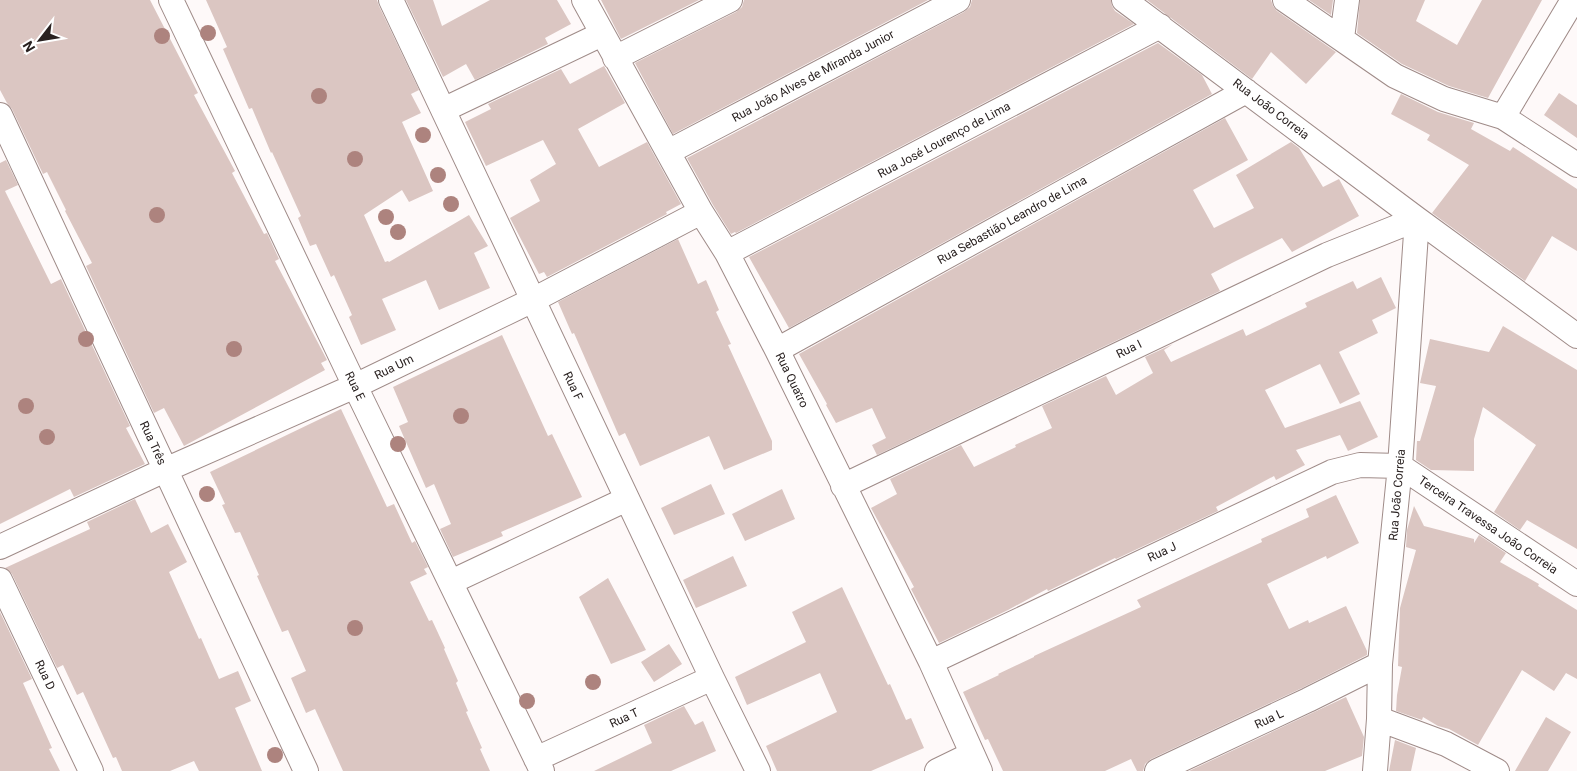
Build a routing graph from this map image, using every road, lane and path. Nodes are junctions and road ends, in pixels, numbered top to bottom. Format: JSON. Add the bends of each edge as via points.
{"nodes":[{"id":1,"x":171,"y":0,"type":"edge"},
{"id":2,"x":391,"y":0,"type":"edge"},
{"id":3,"x":584,"y":0,"type":"edge"},
{"id":4,"x":730,"y":0,"type":"edge"},
{"id":5,"x":958,"y":0,"type":"edge"},
{"id":6,"x":1124,"y":0,"type":"edge"},
{"id":7,"x":1284,"y":0,"type":"edge"},
{"id":8,"x":1347,"y":0,"type":"edge"},
{"id":9,"x":1572,"y":0,"type":"edge"},
{"id":10,"x":1160,"y":26,"type":"junction"},
{"id":11,"x":602,"y":34,"type":"junction"},
{"id":12,"x":1342,"y":38,"type":"junction"},
{"id":13,"x":615,"y":58,"type":"junction"},
{"id":14,"x":1246,"y":91,"type":"junction"},
{"id":15,"x":443,"y":110,"type":"junction"},
{"id":16,"x":0,"y":115,"type":"edge"},
{"id":17,"x":1503,"y":117,"type":"junction"},
{"id":18,"x":668,"y":152,"type":"junction"},
{"id":19,"x":1577,"y":165,"type":"edge"},
{"id":20,"x":701,"y":212,"type":"junction"},
{"id":21,"x":1417,"y":220,"type":"junction"},
{"id":22,"x":727,"y":253,"type":"junction"},
{"id":23,"x":533,"y":300,"type":"junction"},
{"id":24,"x":1577,"y":336,"type":"edge"},
{"id":25,"x":777,"y":350,"type":"junction"},
{"id":26,"x":355,"y":386,"type":"junction"},
{"id":27,"x":1400,"y":466,"type":"junction"},
{"id":28,"x":165,"y":470,"type":"junction"},
{"id":29,"x":843,"y":486,"type":"junction"},
{"id":30,"x":627,"y":499,"type":"junction"},
{"id":31,"x":0,"y":547,"type":"edge"},
{"id":32,"x":0,"y":580,"type":"edge"},
{"id":33,"x":451,"y":582,"type":"junction"},
{"id":34,"x":1577,"y":584,"type":"edge"},
{"id":35,"x":931,"y":662,"type":"junction"},
{"id":36,"x":1380,"y":664,"type":"junction"},
{"id":37,"x":712,"y":678,"type":"junction"},
{"id":38,"x":1379,"y":720,"type":"junction"},
{"id":39,"x":976,"y":763,"type":"edge"},
{"id":40,"x":539,"y":765,"type":"edge"},
{"id":41,"x":91,"y":771,"type":"edge"},
{"id":42,"x":306,"y":771,"type":"edge"},
{"id":43,"x":758,"y":771,"type":"edge"},
{"id":44,"x":937,"y":771,"type":"edge"},
{"id":45,"x":1157,"y":771,"type":"edge"},
{"id":46,"x":1375,"y":771,"type":"edge"},
{"id":47,"x":1497,"y":771,"type":"edge"}],
"edges":[{"from":1,"to":26,"type":"street","name":"Rua E"},
{"from":2,"to":15,"type":"street","name":"Rua F"},
{"from":3,"to":11,"type":"street","name":"Rua Quatro"},
{"from":4,"to":13,"type":"street"},
{"from":5,"to":18,"type":"street","name":"Rua João Alves de Miranda Junior"},
{"from":6,"to":10,"type":"street","name":"Rua João Correia"},
{"from":7,"to":12,"type":"street"},
{"from":8,"to":12,"type":"street"},
{"from":9,"to":17,"type":"street"},
{"from":10,"to":14,"type":"street","name":"Rua João Correia"},
{"from":10,"to":22,"type":"street","name":"Rua José Lourenço de Lima"},
{"from":11,"to":13,"type":"street","name":"Rua Quatro"},
{"from":11,"to":15,"type":"street"},
{"from":12,"to":17,"type":"street","via":[[1395,76],[1444,99]]},
{"from":13,"to":18,"type":"street","name":"Rua Quatro"},
{"from":14,"to":21,"type":"street","name":"Rua João Correia"},
{"from":14,"to":25,"type":"street","name":"Rua Sebastião Leandro de Lima"},
{"from":15,"to":23,"type":"street","name":"Rua F"},
{"from":16,"to":28,"type":"street","name":"Rua Três"},
{"from":17,"to":19,"type":"street"},
{"from":18,"to":20,"type":"street","name":"Rua Quatro"},
{"from":20,"to":22,"type":"street","name":"Rua Quatro"},
{"from":20,"to":23,"type":"street","name":"Rua Um"},
{"from":21,"to":24,"type":"street","name":"Rua João Correia"},
{"from":21,"to":27,"type":"street","name":"Rua João Correia"},
{"from":21,"to":29,"type":"street","name":"Rua I","via":[[1327,255]]},
{"from":22,"to":25,"type":"street","name":"Rua Quatro"},
{"from":23,"to":26,"type":"street","name":"Rua Um"},
{"from":23,"to":30,"type":"street","name":"Rua F"},
{"from":25,"to":29,"type":"street","name":"Rua Quatro"},
{"from":26,"to":28,"type":"street","name":"Rua Um"},
{"from":26,"to":33,"type":"street","name":"Rua E"},
{"from":27,"to":34,"type":"street","name":"Terceira Travessa João Correia"},
{"from":27,"to":35,"type":"street","name":"Rua J","via":[[1360,465],[1332,472]]},
{"from":27,"to":36,"type":"street","name":"Rua João Correia"},
{"from":28,"to":31,"type":"street","name":"Rua Um"},
{"from":28,"to":42,"type":"street","name":"Rua Três"},
{"from":29,"to":35,"type":"street","name":"Rua Quatro"},
{"from":30,"to":33,"type":"street"},
{"from":30,"to":37,"type":"street","name":"Rua F"},
{"from":32,"to":41,"type":"street","name":"Rua D"},
{"from":33,"to":40,"type":"street","name":"Rua E"},
{"from":35,"to":39,"type":"street","name":"Rua Quatro"},
{"from":36,"to":38,"type":"street","name":"Rua João Correia"},
{"from":36,"to":45,"type":"street","name":"Rua L"},
{"from":37,"to":40,"type":"street","name":"Rua T"},
{"from":37,"to":43,"type":"street","name":"Rua F"},
{"from":38,"to":46,"type":"street","name":"Rua João Correia"},
{"from":38,"to":47,"type":"street","via":[[1446,744]]},
{"from":39,"to":44,"type":"street"}]}
